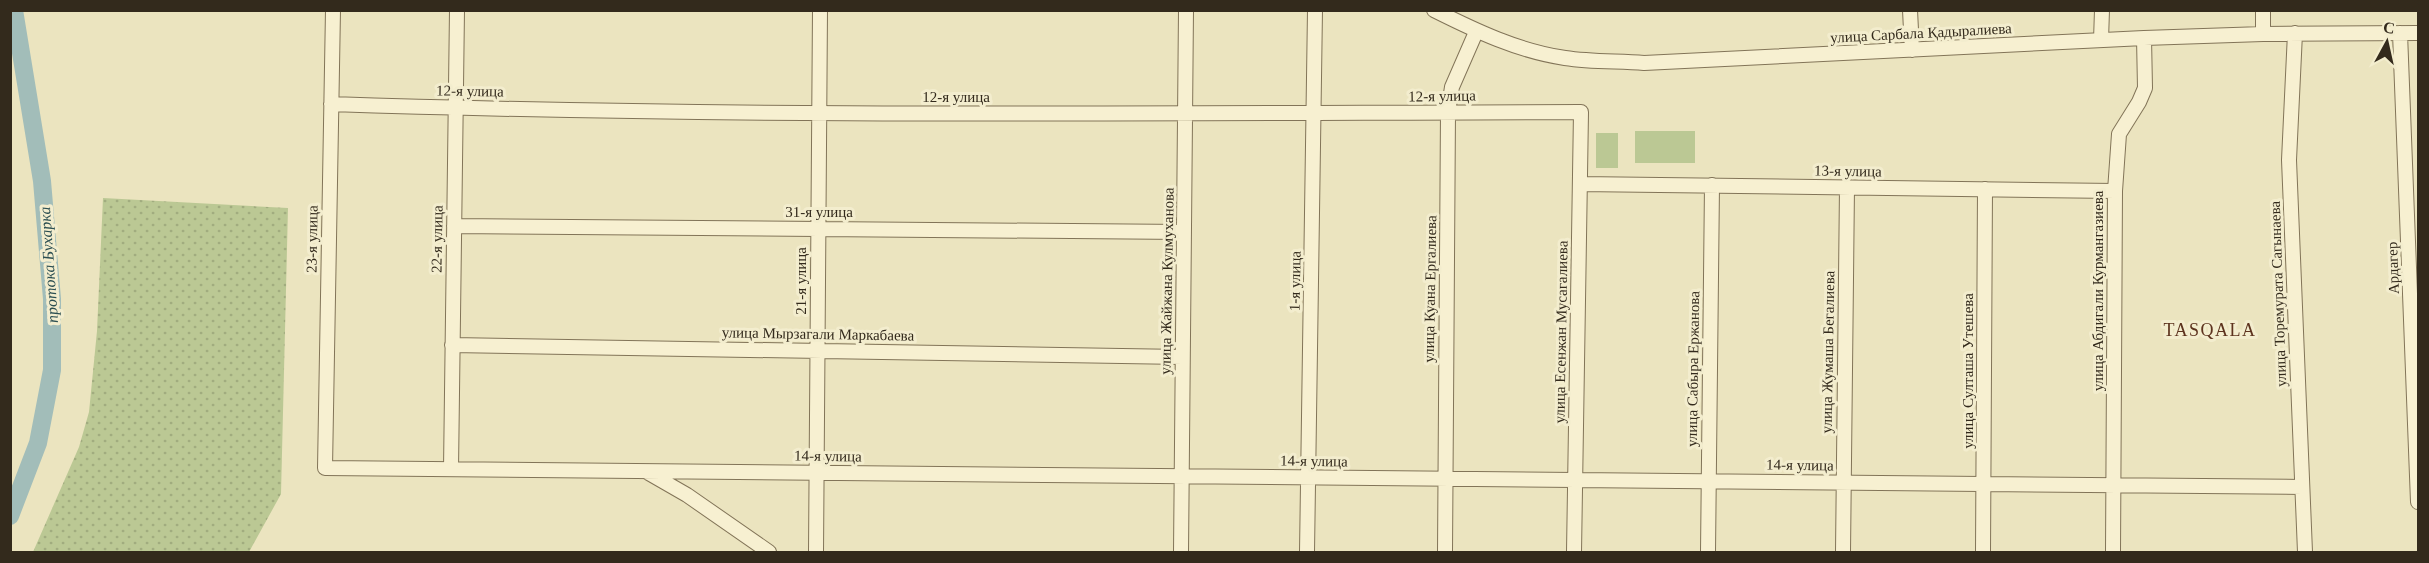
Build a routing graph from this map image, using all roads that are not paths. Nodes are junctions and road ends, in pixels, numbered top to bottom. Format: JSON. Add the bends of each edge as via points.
{"nodes":[{"id":1,"x":333,"y":10,"type":"edge"},
{"id":2,"x":457,"y":10,"type":"edge"},
{"id":3,"x":820,"y":10,"type":"edge"},
{"id":4,"x":1186,"y":10,"type":"edge"},
{"id":5,"x":1315,"y":10,"type":"edge"},
{"id":6,"x":1434,"y":10,"type":"edge"},
{"id":7,"x":1910,"y":10,"type":"edge"},
{"id":8,"x":2102,"y":10,"type":"edge"},
{"id":9,"x":2263,"y":10,"type":"edge"},
{"id":10,"x":1476,"y":32,"type":"junction"},
{"id":11,"x":2295,"y":33,"type":"junction"},
{"id":12,"x":2400,"y":33,"type":"junction"},
{"id":13,"x":2418,"y":33,"type":"edge"},
{"id":14,"x":2263,"y":34,"type":"junction"},
{"id":15,"x":2144,"y":38,"type":"junction"},
{"id":16,"x":2101,"y":40,"type":"junction"},
{"id":17,"x":1912,"y":50,"type":"junction"},
{"id":18,"x":331,"y":104,"type":"junction"},
{"id":19,"x":456,"y":108,"type":"junction"},
{"id":20,"x":1449,"y":112,"type":"junction"},
{"id":21,"x":1581,"y":112,"type":"joint"},
{"id":22,"x":819,"y":113,"type":"junction"},
{"id":23,"x":1185,"y":115,"type":"junction"},
{"id":24,"x":1314,"y":115,"type":"junction"},
{"id":25,"x":1580,"y":183,"type":"junction"},
{"id":26,"x":1712,"y":185,"type":"junction"},
{"id":27,"x":1847,"y":187,"type":"junction"},
{"id":28,"x":1985,"y":189,"type":"junction"},
{"id":29,"x":2115,"y":191,"type":"junction"},
{"id":30,"x":454,"y":226,"type":"junction"},
{"id":31,"x":818,"y":229,"type":"junction"},
{"id":32,"x":1184,"y":232,"type":"junction"},
{"id":33,"x":452,"y":345,"type":"junction"},
{"id":34,"x":817,"y":351,"type":"junction"},
{"id":35,"x":1182,"y":357,"type":"junction"},
{"id":36,"x":325,"y":468,"type":"joint"},
{"id":37,"x":451,"y":469,"type":"junction"},
{"id":38,"x":646,"y":471,"type":"junction"},
{"id":39,"x":816,"y":472,"type":"junction"},
{"id":40,"x":1182,"y":476,"type":"junction"},
{"id":41,"x":1308,"y":477,"type":"junction"},
{"id":42,"x":1445,"y":478,"type":"junction"},
{"id":43,"x":1574,"y":480,"type":"junction"},
{"id":44,"x":1709,"y":481,"type":"junction"},
{"id":45,"x":1844,"y":482,"type":"junction"},
{"id":46,"x":1984,"y":484,"type":"junction"},
{"id":47,"x":2114,"y":485,"type":"junction"},
{"id":48,"x":2302,"y":487,"type":"junction"},
{"id":49,"x":2418,"y":502,"type":"edge"},
{"id":50,"x":769,"y":552,"type":"edge"},
{"id":51,"x":816,"y":552,"type":"edge"},
{"id":52,"x":1181,"y":552,"type":"edge"},
{"id":53,"x":1307,"y":552,"type":"edge"},
{"id":54,"x":1444,"y":552,"type":"edge"},
{"id":55,"x":1574,"y":552,"type":"edge"},
{"id":56,"x":1708,"y":552,"type":"edge"},
{"id":57,"x":1843,"y":552,"type":"edge"},
{"id":58,"x":1983,"y":552,"type":"edge"},
{"id":59,"x":2113,"y":552,"type":"edge"},
{"id":60,"x":2304,"y":552,"type":"edge"}],
"edges":[{"from":1,"to":18,"type":"street","name":"23-я улица"},
{"from":2,"to":19,"type":"street","name":"22-я улица"},
{"from":3,"to":22,"type":"street","name":"21-я улица"},
{"from":4,"to":23,"type":"street","name":"улица Жайжана Кулмуханова"},
{"from":5,"to":24,"type":"street","name":"1-я улица"},
{"from":6,"to":10,"type":"street","name":"улица Сарбала Қадыралиева"},
{"from":7,"to":17,"type":"street"},
{"from":8,"to":16,"type":"street"},
{"from":9,"to":14,"type":"street"},
{"from":10,"to":17,"type":"street","name":"улица Сарбала Қадыралиева","via":[[1527,50],[1566,58],[1644,63]]},
{"from":10,"to":20,"type":"street","name":"улица Куана Ергалиева","via":[[1452,87]]},
{"from":11,"to":12,"type":"street","name":"улица Сарбала Қадыралиева"},
{"from":11,"to":14,"type":"street","name":"улица Сарбала Қадыралиева"},
{"from":11,"to":48,"type":"street","name":"улица Торемурата Сагынаева","via":[[2289,160]]},
{"from":12,"to":13,"type":"street","name":"улица Сарбала Қадыралиева"},
{"from":12,"to":49,"type":"street","name":"Ардагер"},
{"from":14,"to":15,"type":"street","name":"улица Сарбала Қадыралиева"},
{"from":15,"to":16,"type":"street","name":"улица Сарбала Қадыралиева"},
{"from":15,"to":29,"type":"street","name":"улица Абдигали Курмангазиева","via":[[2145,88],[2119,134]]},
{"from":16,"to":17,"type":"street","name":"улица Сарбала Қадыралиева"},
{"from":18,"to":19,"type":"street","name":"12-я улица"},
{"from":18,"to":36,"type":"street","name":"23-я улица"},
{"from":19,"to":22,"type":"street","name":"12-я улица"},
{"from":19,"to":30,"type":"street","name":"22-я улица"},
{"from":20,"to":21,"type":"street","name":"12-я улица"},
{"from":20,"to":24,"type":"street","name":"12-я улица"},
{"from":20,"to":42,"type":"street","name":"улица Куана Ергалиева"},
{"from":21,"to":25,"type":"street","name":"улица Есенжан Мусагалиева"},
{"from":22,"to":23,"type":"street","name":"12-я улица"},
{"from":22,"to":31,"type":"street","name":"21-я улица"},
{"from":23,"to":24,"type":"street","name":"12-я улица"},
{"from":23,"to":32,"type":"street","name":"улица Жайжана Кулмуханова"},
{"from":24,"to":41,"type":"street","name":"1-я улица"},
{"from":25,"to":26,"type":"street","name":"13-я улица"},
{"from":25,"to":43,"type":"street","name":"улица Есенжан Мусагалиева"},
{"from":26,"to":27,"type":"street","name":"13-я улица"},
{"from":26,"to":44,"type":"street","name":"улица Сабыра Ержанова"},
{"from":27,"to":28,"type":"street","name":"13-я улица"},
{"from":27,"to":45,"type":"street","name":"улица Жумаша Бегалиева"},
{"from":28,"to":29,"type":"street","name":"13-я улица"},
{"from":28,"to":46,"type":"street","name":"улица Султаша Утешева"},
{"from":29,"to":47,"type":"street","name":"улица Абдигали Курмангазиева"},
{"from":30,"to":31,"type":"street","name":"31-я улица"},
{"from":30,"to":33,"type":"street","name":"22-я улица"},
{"from":31,"to":32,"type":"street","name":"31-я улица"},
{"from":31,"to":34,"type":"street","name":"21-я улица"},
{"from":32,"to":35,"type":"street","name":"улица Жайжана Кулмуханова"},
{"from":33,"to":34,"type":"street","name":"улица Мырзагали Маркабаева"},
{"from":33,"to":37,"type":"street","name":"22-я улица"},
{"from":34,"to":35,"type":"street","name":"улица Мырзагали Маркабаева"},
{"from":34,"to":39,"type":"street","name":"21-я улица"},
{"from":35,"to":40,"type":"street","name":"улица Жайжана Кулмуханова"},
{"from":36,"to":37,"type":"street","name":"14-я улица"},
{"from":37,"to":38,"type":"street","name":"14-я улица"},
{"from":38,"to":39,"type":"street","name":"14-я улица"},
{"from":38,"to":50,"type":"street"},
{"from":39,"to":40,"type":"street","name":"14-я улица"},
{"from":39,"to":51,"type":"street","name":"21-я улица"},
{"from":40,"to":41,"type":"street","name":"14-я улица"},
{"from":40,"to":52,"type":"street","name":"улица Жайжана Кулмуханова"},
{"from":41,"to":42,"type":"street","name":"14-я улица"},
{"from":41,"to":53,"type":"street","name":"1-я улица"},
{"from":42,"to":43,"type":"street","name":"14-я улица"},
{"from":42,"to":54,"type":"street","name":"улица Куана Ергалиева"},
{"from":43,"to":44,"type":"street","name":"14-я улица"},
{"from":43,"to":55,"type":"street","name":"улица Есенжан Мусагалиева"},
{"from":44,"to":45,"type":"street","name":"14-я улица"},
{"from":44,"to":56,"type":"street","name":"улица Сабыра Ержанова"},
{"from":45,"to":46,"type":"street","name":"14-я улица"},
{"from":45,"to":57,"type":"street","name":"улица Жумаша Бегалиева"},
{"from":46,"to":47,"type":"street","name":"14-я улица"},
{"from":46,"to":58,"type":"street","name":"улица Султаша Утешева"},
{"from":47,"to":48,"type":"street","name":"14-я улица"},
{"from":47,"to":59,"type":"street","name":"улица Абдигали Курмангазиева"},
{"from":48,"to":60,"type":"street","name":"улица Торемурата Сагынаева"}]}
